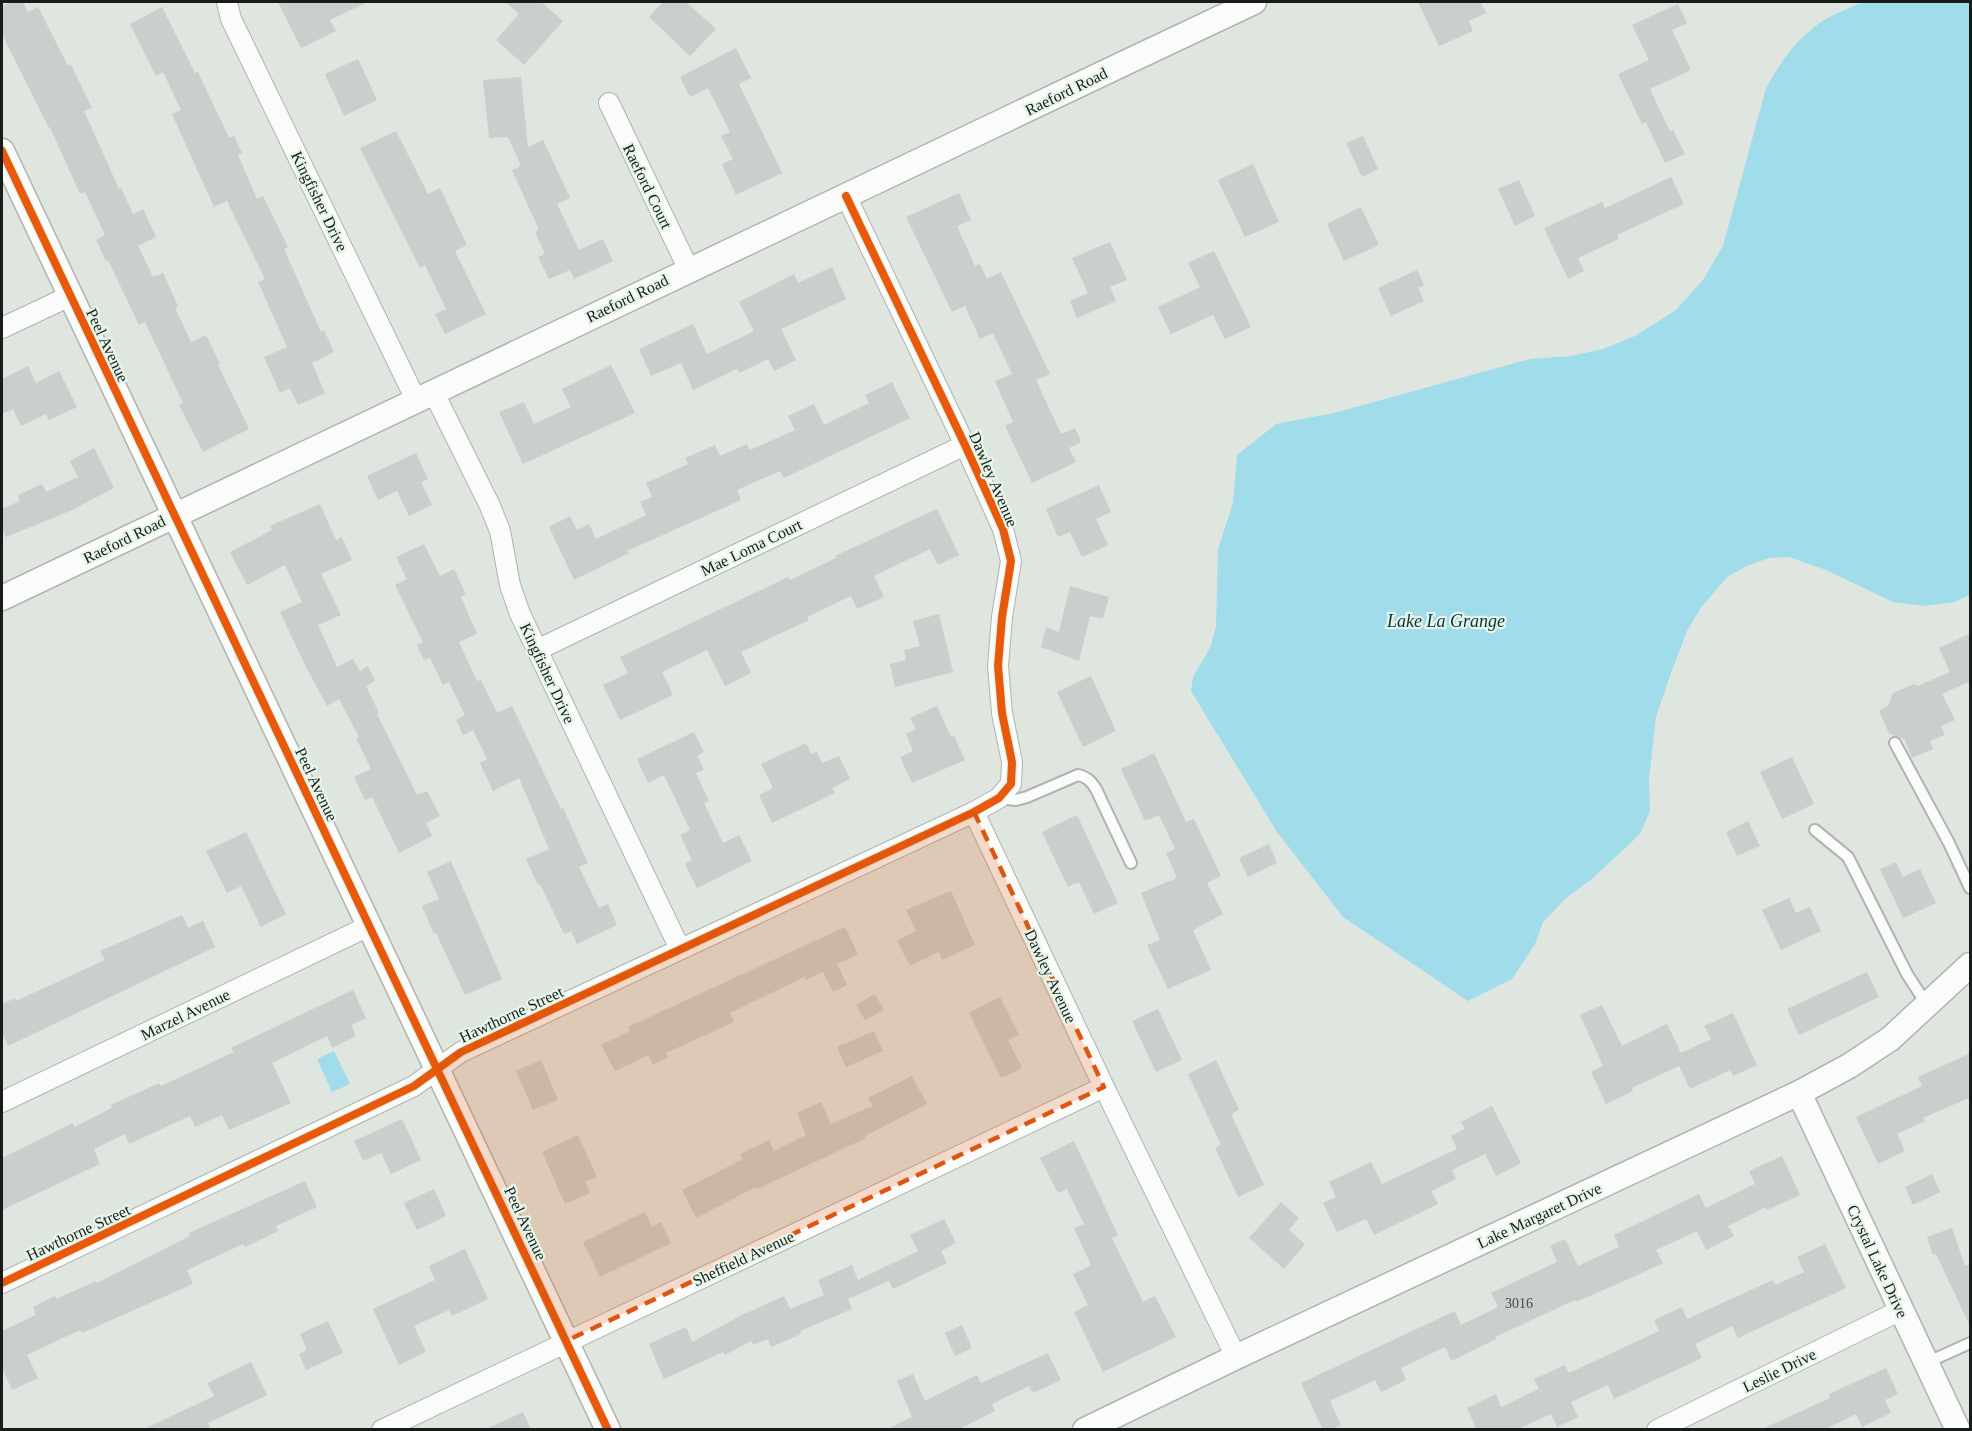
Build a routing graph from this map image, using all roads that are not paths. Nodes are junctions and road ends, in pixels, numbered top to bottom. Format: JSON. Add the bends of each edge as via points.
{"nodes":[{"id":1,"x":227,"y":2,"type":"edge"},
{"id":2,"x":1254,"y":2,"type":"edge"},
{"id":3,"x":609,"y":103,"type":"dead end"},
{"id":4,"x":2,"y":151,"type":"edge"},
{"id":5,"x":846,"y":196,"type":"junction"},
{"id":6,"x":688,"y":268,"type":"junction"},
{"id":7,"x":70,"y":296,"type":"junction"},
{"id":8,"x":2,"y":328,"type":"edge"},
{"id":9,"x":425,"y":395,"type":"junction"},
{"id":10,"x":965,"y":445,"type":"junction"},
{"id":11,"x":174,"y":515,"type":"junction"},
{"id":12,"x":2,"y":598,"type":"edge"},
{"id":13,"x":537,"y":650,"type":"junction"},
{"id":14,"x":1895,"y":743,"type":"dead end"},
{"id":15,"x":999,"y":798,"type":"junction"},
{"id":16,"x":974,"y":812,"type":"junction"},
{"id":17,"x":1815,"y":830,"type":"dead end"},
{"id":18,"x":1131,"y":863,"type":"dead end"},
{"id":19,"x":1971,"y":888,"type":"edge"},
{"id":20,"x":369,"y":926,"type":"junction"},
{"id":21,"x":680,"y":949,"type":"junction"},
{"id":22,"x":1971,"y":965,"type":"edge"},
{"id":23,"x":1927,"y":1005,"type":"junction"},
{"id":24,"x":438,"y":1069,"type":"junction"},
{"id":25,"x":1104,"y":1087,"type":"junction"},
{"id":26,"x":1799,"y":1093,"type":"junction"},
{"id":27,"x":2,"y":1102,"type":"edge"},
{"id":28,"x":2,"y":1283,"type":"edge"},
{"id":29,"x":1901,"y":1310,"type":"junction"},
{"id":30,"x":566,"y":1341,"type":"junction"},
{"id":31,"x":1971,"y":1343,"type":"edge"},
{"id":32,"x":1236,"y":1357,"type":"junction"},
{"id":33,"x":1926,"y":1363,"type":"junction"},
{"id":34,"x":382,"y":1430,"type":"edge"},
{"id":35,"x":608,"y":1430,"type":"edge"},
{"id":36,"x":1086,"y":1430,"type":"edge"},
{"id":37,"x":1658,"y":1430,"type":"edge"},
{"id":38,"x":1958,"y":1430,"type":"edge"}],
"edges":[{"from":1,"to":9,"type":"street","name":"Kingfisher Drive","via":[[231,19]]},
{"from":2,"to":5,"type":"street","name":"Raeford Road"},
{"from":3,"to":6,"type":"street","name":"Raeford Court"},
{"from":4,"to":7,"type":"street","name":"Peel Avenue"},
{"from":5,"to":6,"type":"street","name":"Raeford Road"},
{"from":5,"to":10,"type":"street","name":"Dawley Avenue"},
{"from":6,"to":9,"type":"street","name":"Raeford Road"},
{"from":7,"to":8,"type":"street"},
{"from":7,"to":11,"type":"street","name":"Peel Avenue"},
{"from":9,"to":11,"type":"street","name":"Raeford Road"},
{"from":9,"to":13,"type":"street","name":"Kingfisher Drive","via":[[490,506],[500,531],[510,585]]},
{"from":10,"to":13,"type":"street","name":"Mae Loma Court"},
{"from":10,"to":15,"type":"street","name":"Dawley Avenue","via":[[1003,529],[1011,561],[998,666],[1012,773],[1011,784]]},
{"from":11,"to":12,"type":"street","name":"Raeford Road"},
{"from":11,"to":20,"type":"street","name":"Peel Avenue"},
{"from":13,"to":21,"type":"street","name":"Kingfisher Drive"},
{"from":14,"to":19,"type":"lane"},
{"from":15,"to":16,"type":"street"},
{"from":15,"to":18,"type":"lane","via":[[1016,800],[1078,775],[1086,777],[1096,789]]},
{"from":16,"to":21,"type":"street","name":"Hawthorne Street"},
{"from":16,"to":25,"type":"street","name":"Dawley Avenue"},
{"from":17,"to":23,"type":"lane","via":[[1848,857],[1907,974]]},
{"from":20,"to":24,"type":"street","name":"Peel Avenue"},
{"from":20,"to":27,"type":"street","name":"Marzel Avenue"},
{"from":21,"to":24,"type":"street","name":"Hawthorne Street","via":[[461,1052]]},
{"from":22,"to":23,"type":"street","name":"Lake Margaret Drive"},
{"from":23,"to":26,"type":"street","name":"Lake Margaret Drive","via":[[1890,1039]]},
{"from":24,"to":28,"type":"street","name":"Hawthorne Street","via":[[414,1086]]},
{"from":24,"to":30,"type":"street","name":"Peel Avenue"},
{"from":25,"to":30,"type":"street","name":"Sheffield Avenue"},
{"from":25,"to":32,"type":"street","name":"Dawley Avenue"},
{"from":26,"to":29,"type":"street","name":"Crystal Lake Drive"},
{"from":26,"to":32,"type":"street","name":"Lake Margaret Drive"},
{"from":29,"to":33,"type":"street","name":"Crystal Lake Drive"},
{"from":29,"to":37,"type":"street","name":"Leslie Drive"},
{"from":30,"to":34,"type":"street","name":"Sheffield Avenue"},
{"from":30,"to":35,"type":"street","name":"Peel Avenue"},
{"from":31,"to":33,"type":"lane"},
{"from":32,"to":36,"type":"street","name":"Lake Margaret Drive"},
{"from":33,"to":38,"type":"street","name":"Crystal Lake Drive"}]}
